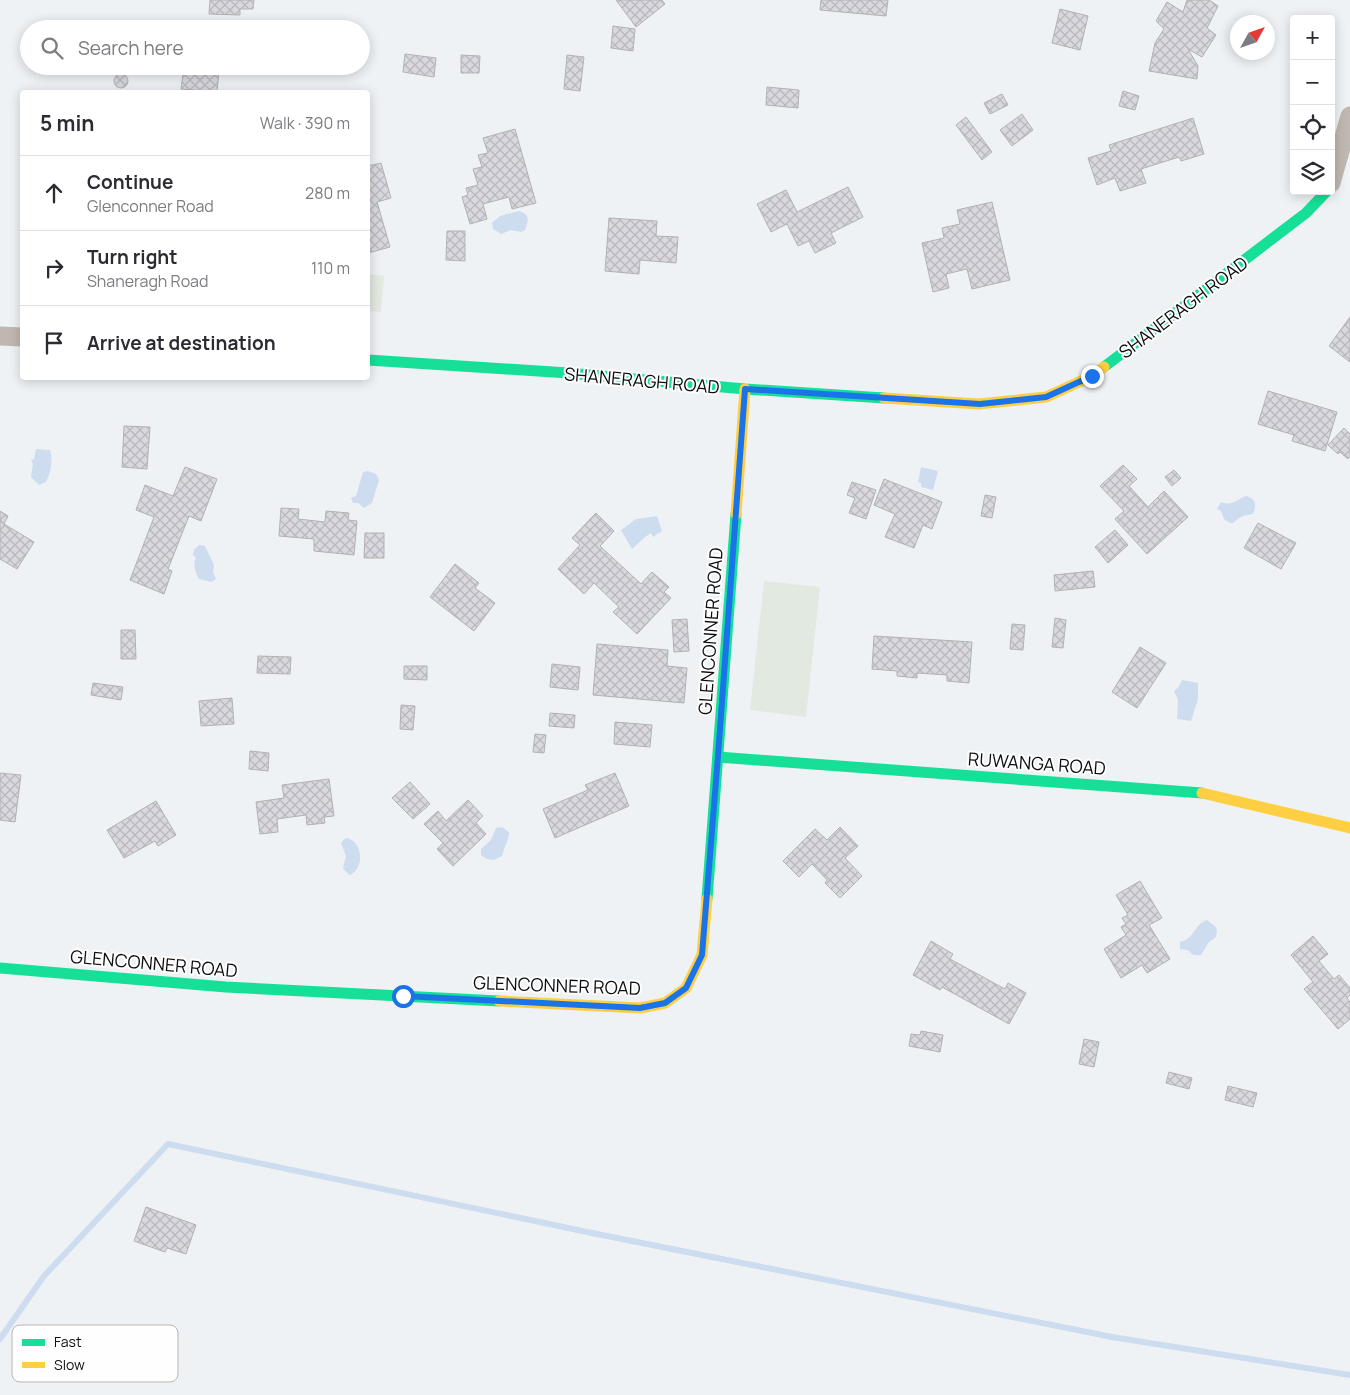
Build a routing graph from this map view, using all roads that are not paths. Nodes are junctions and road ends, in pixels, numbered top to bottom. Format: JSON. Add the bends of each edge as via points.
{"nodes":[{"id":1,"x":1350,"y":116,"type":"edge"},
{"id":2,"x":1335,"y":169,"type":"edge"},
{"id":3,"x":1324,"y":195,"type":"edge"},
{"id":4,"x":0,"y":336,"type":"edge"},
{"id":5,"x":20,"y":337,"type":"edge"},
{"id":6,"x":370,"y":360,"type":"edge"},
{"id":7,"x":745,"y":389,"type":"junction"},
{"id":8,"x":718,"y":756,"type":"junction"},
{"id":9,"x":1350,"y":828,"type":"edge"},
{"id":10,"x":0,"y":968,"type":"edge"}],
"edges":[{"from":1,"to":2,"type":"street"},
{"from":3,"to":7,"type":"street","name":"SHANERAGH ROAD","via":[[1306,213],[1092,376],[1046,397],[980,404]]},
{"from":4,"to":5,"type":"street"},
{"from":6,"to":7,"type":"street","name":"SHANERAGH ROAD"},
{"from":7,"to":8,"type":"street","name":"GLENCONNER ROAD"},
{"from":8,"to":9,"type":"street","name":"RUWANGA ROAD","via":[[1201,792]]},
{"from":8,"to":10,"type":"street","name":"GLENCONNER ROAD","via":[[702,955],[686,988],[665,1003],[640,1008],[226,987]]}]}
